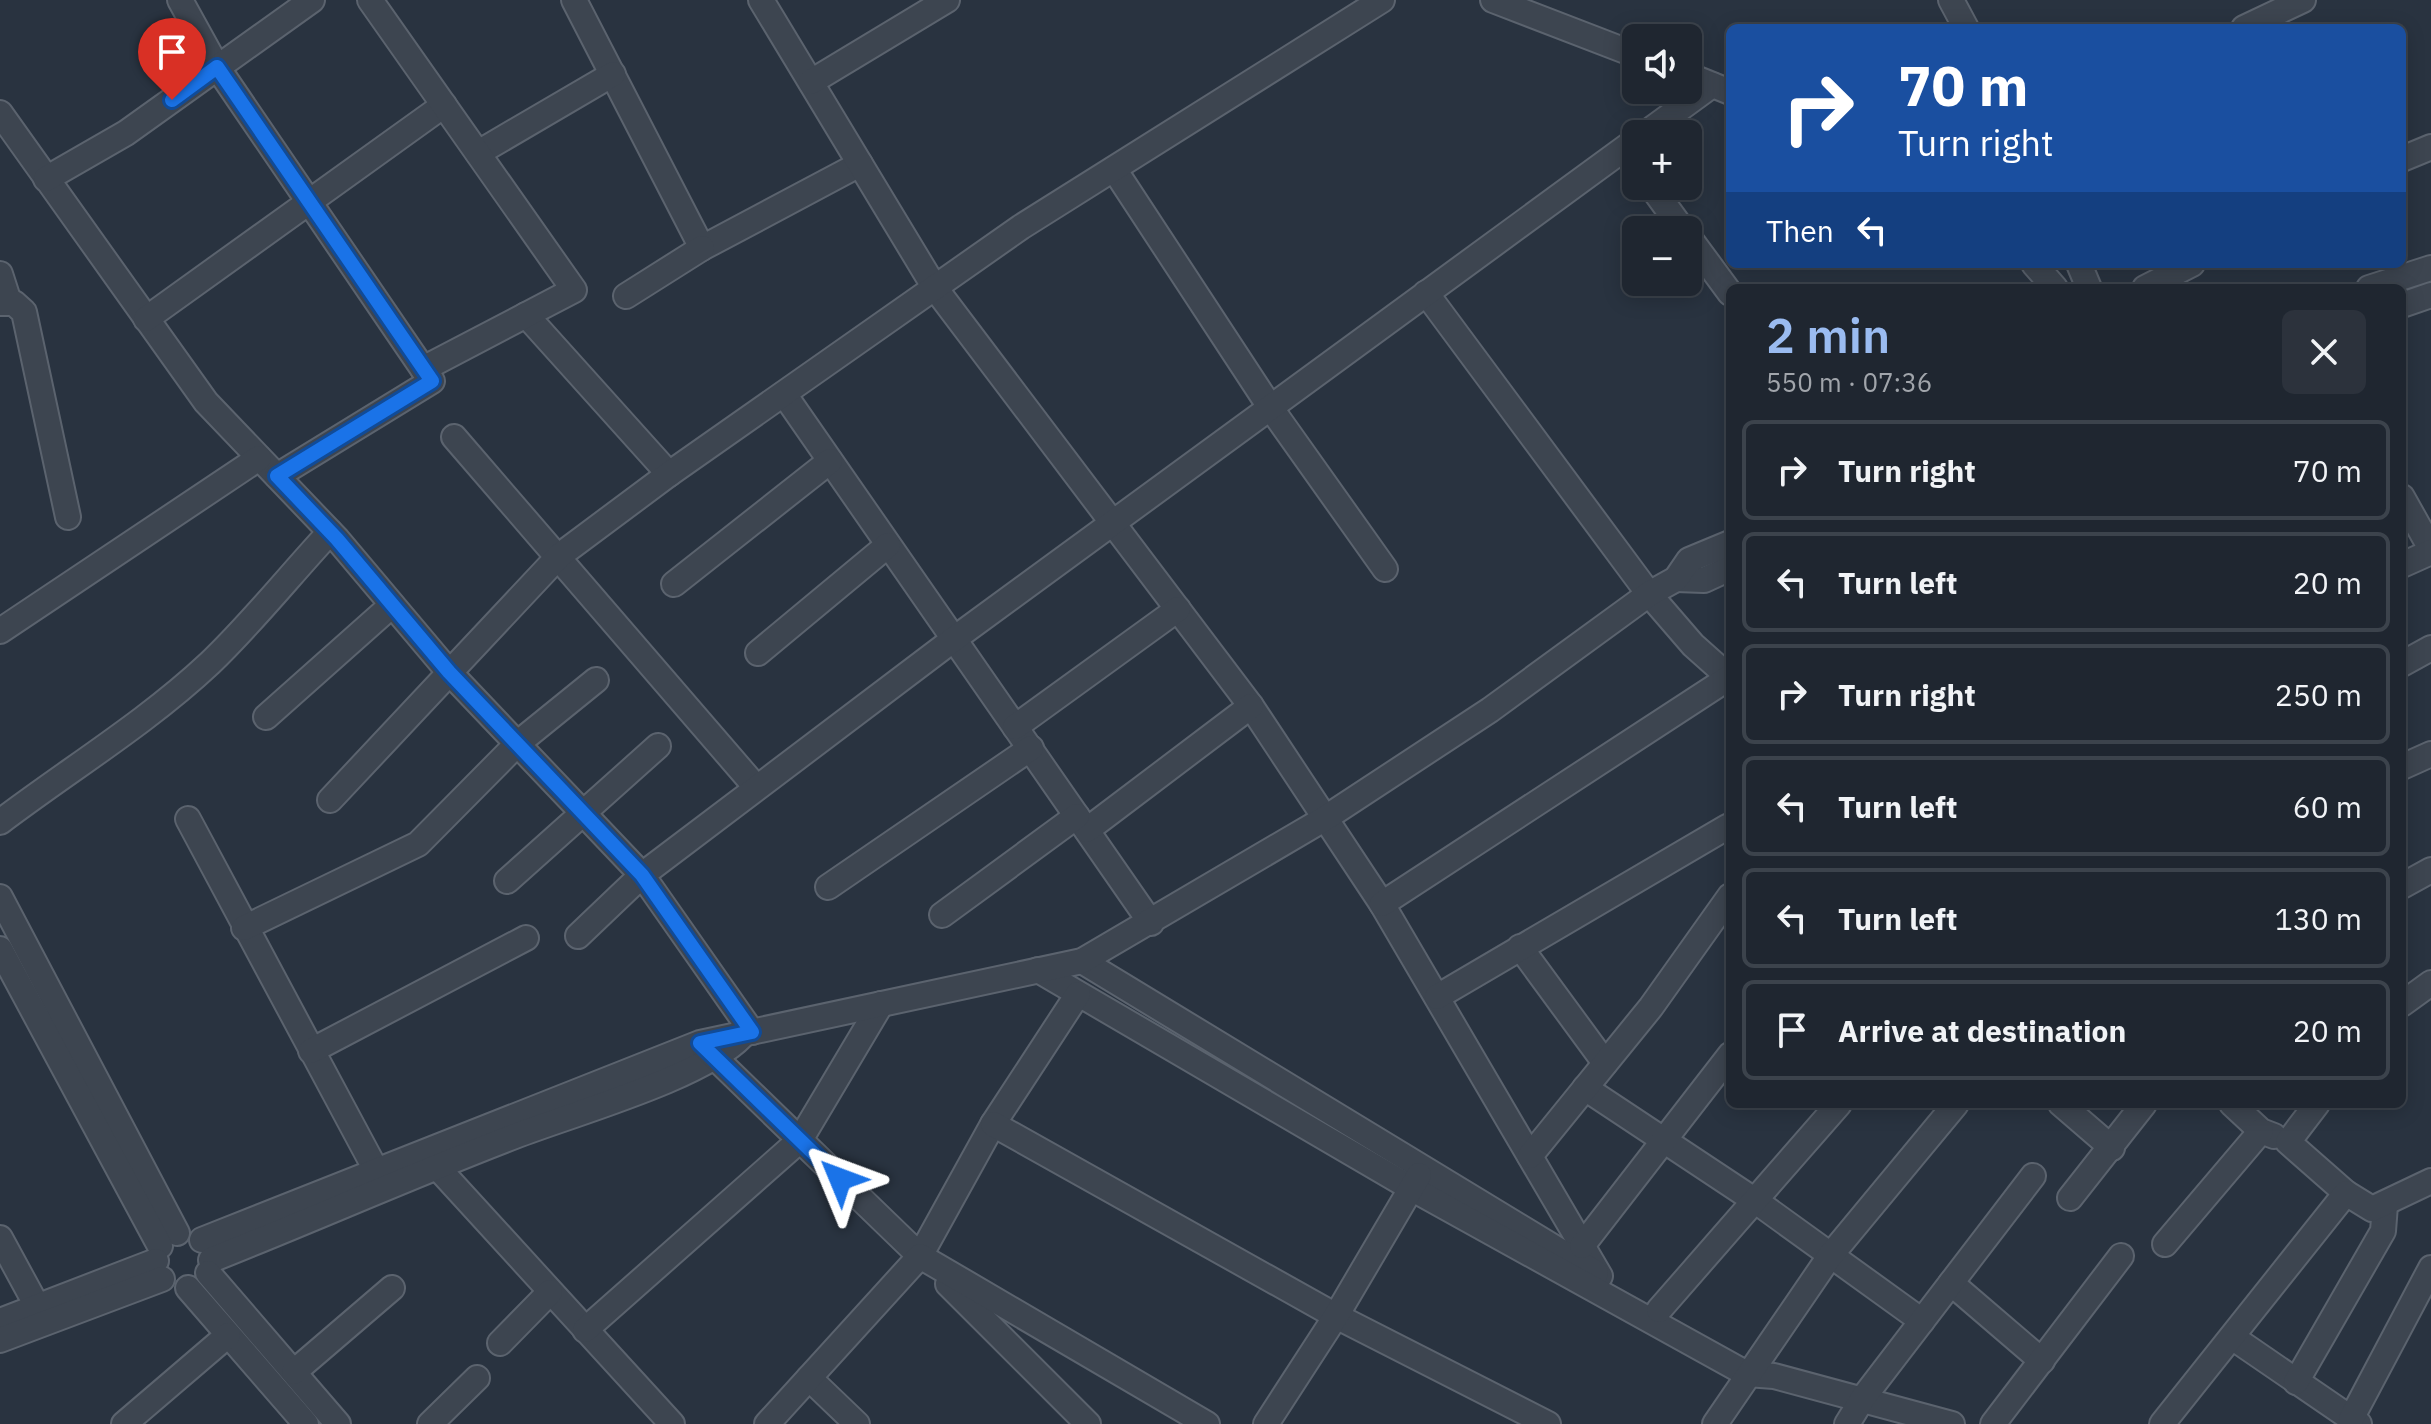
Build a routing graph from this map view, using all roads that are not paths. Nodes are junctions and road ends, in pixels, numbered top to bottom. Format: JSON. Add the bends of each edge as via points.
{"nodes":[{"id":1,"x":180,"y":0,"type":"edge"},
{"id":2,"x":312,"y":0,"type":"edge"},
{"id":3,"x":370,"y":0,"type":"edge"},
{"id":4,"x":574,"y":0,"type":"edge"},
{"id":5,"x":761,"y":0,"type":"edge"},
{"id":6,"x":947,"y":0,"type":"edge"},
{"id":7,"x":1382,"y":0,"type":"edge"},
{"id":8,"x":1493,"y":0,"type":"edge"},
{"id":9,"x":1952,"y":0,"type":"edge"},
{"id":10,"x":2303,"y":0,"type":"edge"},
{"id":11,"x":1964,"y":24,"type":"edge"},
{"id":12,"x":2259,"y":24,"type":"edge"},
{"id":13,"x":1622,"y":50,"type":"edge"},
{"id":14,"x":217,"y":67,"type":"junction"},
{"id":15,"x":613,"y":74,"type":"junction"},
{"id":16,"x":1702,"y":81,"type":"edge"},
{"id":17,"x":811,"y":82,"type":"junction"},
{"id":18,"x":1721,"y":88,"type":"edge"},
{"id":19,"x":444,"y":105,"type":"junction"},
{"id":20,"x":0,"y":113,"type":"edge"},
{"id":21,"x":1668,"y":120,"type":"edge"},
{"id":22,"x":2431,"y":147,"type":"edge"},
{"id":23,"x":478,"y":153,"type":"junction"},
{"id":24,"x":2406,"y":157,"type":"edge"},
{"id":25,"x":1622,"y":159,"type":"edge"},
{"id":26,"x":860,"y":164,"type":"junction"},
{"id":27,"x":1114,"y":169,"type":"junction"},
{"id":28,"x":46,"y":179,"type":"junction"},
{"id":29,"x":308,"y":200,"type":"junction"},
{"id":30,"x":702,"y":248,"type":"junction"},
{"id":31,"x":1702,"y":255,"type":"edge"},
{"id":32,"x":2038,"y":268,"type":"edge"},
{"id":33,"x":2184,"y":268,"type":"edge"},
{"id":34,"x":2431,"y":268,"type":"edge"},
{"id":35,"x":0,"y":274,"type":"edge"},
{"id":36,"x":2052,"y":284,"type":"edge"},
{"id":37,"x":2153,"y":284,"type":"edge"},
{"id":38,"x":2381,"y":284,"type":"edge"},
{"id":39,"x":935,"y":288,"type":"junction"},
{"id":40,"x":1726,"y":288,"type":"edge"},
{"id":41,"x":1426,"y":293,"type":"junction"},
{"id":42,"x":2431,"y":295,"type":"edge"},
{"id":43,"x":626,"y":296,"type":"dead end"},
{"id":44,"x":5,"y":302,"type":"edge"},
{"id":45,"x":2406,"y":304,"type":"edge"},
{"id":46,"x":526,"y":315,"type":"junction"},
{"id":47,"x":146,"y":319,"type":"junction"},
{"id":48,"x":423,"y":369,"type":"junction"},
{"id":49,"x":784,"y":394,"type":"junction"},
{"id":50,"x":1270,"y":407,"type":"junction"},
{"id":51,"x":454,"y":437,"type":"dead end"},
{"id":52,"x":259,"y":458,"type":"junction"},
{"id":53,"x":830,"y":461,"type":"junction"},
{"id":54,"x":669,"y":474,"type":"junction"},
{"id":55,"x":277,"y":476,"type":"junction"},
{"id":56,"x":2406,"y":504,"type":"edge"},
{"id":57,"x":68,"y":517,"type":"dead end"},
{"id":58,"x":1112,"y":522,"type":"junction"},
{"id":59,"x":330,"y":532,"type":"junction"},
{"id":60,"x":888,"y":545,"type":"junction"},
{"id":61,"x":1726,"y":545,"type":"edge"},
{"id":62,"x":2431,"y":550,"type":"edge"},
{"id":63,"x":559,"y":556,"type":"junction"},
{"id":64,"x":2406,"y":563,"type":"edge"},
{"id":65,"x":1385,"y":569,"type":"dead end"},
{"id":66,"x":1726,"y":570,"type":"edge"},
{"id":67,"x":1676,"y":579,"type":"junction"},
{"id":68,"x":674,"y":584,"type":"dead end"},
{"id":69,"x":1649,"y":594,"type":"junction"},
{"id":70,"x":392,"y":605,"type":"junction"},
{"id":71,"x":1178,"y":609,"type":"junction"},
{"id":72,"x":0,"y":631,"type":"edge"},
{"id":73,"x":954,"y":639,"type":"junction"},
{"id":74,"x":2431,"y":648,"type":"edge"},
{"id":75,"x":758,"y":653,"type":"dead end"},
{"id":76,"x":2406,"y":662,"type":"edge"},
{"id":77,"x":449,"y":672,"type":"junction"},
{"id":78,"x":1726,"y":674,"type":"edge"},
{"id":79,"x":596,"y":680,"type":"dead end"},
{"id":80,"x":1726,"y":680,"type":"edge"},
{"id":81,"x":1251,"y":706,"type":"junction"},
{"id":82,"x":266,"y":717,"type":"dead end"},
{"id":83,"x":1015,"y":727,"type":"junction"},
{"id":84,"x":517,"y":744,"type":"junction"},
{"id":85,"x":658,"y":746,"type":"dead end"},
{"id":86,"x":1031,"y":748,"type":"junction"},
{"id":87,"x":2431,"y":754,"type":"edge"},
{"id":88,"x":2406,"y":765,"type":"edge"},
{"id":89,"x":755,"y":786,"type":"junction"},
{"id":90,"x":330,"y":800,"type":"dead end"},
{"id":91,"x":582,"y":813,"type":"junction"},
{"id":92,"x":188,"y":819,"type":"dead end"},
{"id":93,"x":1324,"y":819,"type":"junction"},
{"id":94,"x":0,"y":822,"type":"edge"},
{"id":95,"x":1082,"y":823,"type":"junction"},
{"id":96,"x":1726,"y":828,"type":"edge"},
{"id":97,"x":2431,"y":870,"type":"edge"},
{"id":98,"x":642,"y":875,"type":"junction"},
{"id":99,"x":507,"y":881,"type":"dead end"},
{"id":100,"x":2406,"y":884,"type":"edge"},
{"id":101,"x":828,"y":887,"type":"dead end"},
{"id":102,"x":0,"y":897,"type":"edge"},
{"id":103,"x":1726,"y":902,"type":"edge"},
{"id":104,"x":1382,"y":904,"type":"junction"},
{"id":105,"x":942,"y":915,"type":"dead end"},
{"id":106,"x":1151,"y":923,"type":"junction"},
{"id":107,"x":244,"y":928,"type":"junction"},
{"id":108,"x":578,"y":936,"type":"dead end"},
{"id":109,"x":526,"y":938,"type":"dead end"},
{"id":110,"x":1520,"y":947,"type":"junction"},
{"id":111,"x":0,"y":949,"type":"edge"},
{"id":112,"x":1082,"y":961,"type":"junction"},
{"id":113,"x":1038,"y":970,"type":"junction"},
{"id":114,"x":2431,"y":983,"type":"edge"},
{"id":115,"x":1078,"y":994,"type":"junction"},
{"id":116,"x":1437,"y":997,"type":"junction"},
{"id":117,"x":2406,"y":1001,"type":"edge"},
{"id":118,"x":881,"y":1004,"type":"junction"},
{"id":119,"x":747,"y":1034,"type":"junction"},
{"id":120,"x":707,"y":1050,"type":"junction"},
{"id":121,"x":311,"y":1051,"type":"junction"},
{"id":122,"x":1726,"y":1060,"type":"edge"},
{"id":123,"x":1605,"y":1063,"type":"junction"},
{"id":124,"x":1585,"y":1088,"type":"junction"},
{"id":125,"x":1836,"y":1108,"type":"edge"},
{"id":126,"x":1953,"y":1108,"type":"edge"},
{"id":127,"x":2066,"y":1108,"type":"edge"},
{"id":128,"x":2141,"y":1108,"type":"edge"},
{"id":129,"x":2236,"y":1108,"type":"edge"},
{"id":130,"x":2314,"y":1108,"type":"edge"},
{"id":131,"x":993,"y":1124,"type":"junction"},
{"id":132,"x":2261,"y":1131,"type":"junction"},
{"id":133,"x":1665,"y":1139,"type":"junction"},
{"id":134,"x":800,"y":1140,"type":"junction"},
{"id":135,"x":2288,"y":1142,"type":"junction"},
{"id":136,"x":2112,"y":1148,"type":"junction"},
{"id":137,"x":1530,"y":1156,"type":"junction"},
{"id":138,"x":2431,"y":1158,"type":"edge"},
{"id":139,"x":1424,"y":1166,"type":"junction"},
{"id":140,"x":438,"y":1168,"type":"junction"},
{"id":141,"x":377,"y":1172,"type":"junction"},
{"id":142,"x":2033,"y":1176,"type":"dead end"},
{"id":143,"x":1411,"y":1188,"type":"junction"},
{"id":144,"x":2346,"y":1193,"type":"junction"},
{"id":145,"x":2413,"y":1195,"type":"edge"},
{"id":146,"x":2070,"y":1198,"type":"dead end"},
{"id":147,"x":1757,"y":1202,"type":"junction"},
{"id":148,"x":0,"y":1238,"type":"edge"},
{"id":149,"x":2165,"y":1244,"type":"dead end"},
{"id":150,"x":1582,"y":1246,"type":"junction"},
{"id":151,"x":164,"y":1255,"type":"junction"},
{"id":152,"x":920,"y":1256,"type":"junction"},
{"id":153,"x":1830,"y":1256,"type":"junction"},
{"id":154,"x":2121,"y":1256,"type":"dead end"},
{"id":155,"x":207,"y":1258,"type":"junction"},
{"id":156,"x":2431,"y":1268,"type":"edge"},
{"id":157,"x":1600,"y":1276,"type":"junction"},
{"id":158,"x":1951,"y":1283,"type":"junction"},
{"id":159,"x":188,"y":1288,"type":"junction"},
{"id":160,"x":392,"y":1288,"type":"dead end"},
{"id":161,"x":550,"y":1292,"type":"junction"},
{"id":162,"x":37,"y":1306,"type":"junction"},
{"id":163,"x":1659,"y":1310,"type":"junction"},
{"id":164,"x":1336,"y":1316,"type":"junction"},
{"id":165,"x":0,"y":1321,"type":"edge"},
{"id":166,"x":1922,"y":1321,"type":"junction"},
{"id":167,"x":585,"y":1330,"type":"junction"},
{"id":168,"x":228,"y":1335,"type":"junction"},
{"id":169,"x":2232,"y":1337,"type":"junction"},
{"id":170,"x":0,"y":1340,"type":"edge"},
{"id":171,"x":500,"y":1343,"type":"dead end"},
{"id":172,"x":2042,"y":1361,"type":"junction"},
{"id":173,"x":1759,"y":1371,"type":"junction"},
{"id":174,"x":294,"y":1372,"type":"junction"},
{"id":175,"x":477,"y":1378,"type":"dead end"},
{"id":176,"x":809,"y":1378,"type":"junction"},
{"id":177,"x":2296,"y":1382,"type":"junction"},
{"id":178,"x":1863,"y":1398,"type":"junction"},
{"id":179,"x":2355,"y":1422,"type":"edge"},
{"id":180,"x":124,"y":1424,"type":"edge"},
{"id":181,"x":306,"y":1424,"type":"edge"},
{"id":182,"x":338,"y":1424,"type":"edge"},
{"id":183,"x":430,"y":1424,"type":"edge"},
{"id":184,"x":672,"y":1424,"type":"edge"},
{"id":185,"x":767,"y":1424,"type":"edge"},
{"id":186,"x":857,"y":1424,"type":"edge"},
{"id":187,"x":1088,"y":1424,"type":"edge"},
{"id":188,"x":1207,"y":1424,"type":"edge"},
{"id":189,"x":1266,"y":1424,"type":"edge"},
{"id":190,"x":1548,"y":1424,"type":"edge"},
{"id":191,"x":1715,"y":1424,"type":"edge"},
{"id":192,"x":1847,"y":1424,"type":"edge"},
{"id":193,"x":1952,"y":1424,"type":"edge"},
{"id":194,"x":1993,"y":1424,"type":"edge"},
{"id":195,"x":2162,"y":1424,"type":"edge"}],
"edges":[{"from":1,"to":14,"type":"street"},
{"from":2,"to":14,"type":"street"},
{"from":3,"to":19,"type":"street"},
{"from":4,"to":15,"type":"street"},
{"from":5,"to":17,"type":"street"},
{"from":6,"to":17,"type":"street"},
{"from":7,"to":27,"type":"street"},
{"from":8,"to":13,"type":"street"},
{"from":9,"to":11,"type":"street"},
{"from":10,"to":12,"type":"street"},
{"from":14,"to":28,"type":"street","via":[[126,133]]},
{"from":14,"to":29,"type":"street"},
{"from":15,"to":23,"type":"street"},
{"from":15,"to":30,"type":"street"},
{"from":16,"to":18,"type":"street"},
{"from":17,"to":26,"type":"street"},
{"from":18,"to":21,"type":"street"},
{"from":19,"to":23,"type":"street"},
{"from":19,"to":29,"type":"street"},
{"from":20,"to":28,"type":"street"},
{"from":22,"to":24,"type":"street"},
{"from":23,"to":46,"type":"street","via":[[574,290]]},
{"from":25,"to":41,"type":"street"},
{"from":26,"to":30,"type":"street"},
{"from":26,"to":39,"type":"street"},
{"from":27,"to":39,"type":"street"},
{"from":27,"to":50,"type":"street"},
{"from":28,"to":47,"type":"street"},
{"from":29,"to":47,"type":"street"},
{"from":29,"to":48,"type":"street"},
{"from":30,"to":43,"type":"street"},
{"from":31,"to":40,"type":"street"},
{"from":32,"to":36,"type":"street"},
{"from":33,"to":37,"type":"street"},
{"from":34,"to":38,"type":"street"},
{"from":35,"to":44,"type":"street"},
{"from":39,"to":49,"type":"street"},
{"from":39,"to":58,"type":"street"},
{"from":41,"to":50,"type":"street"},
{"from":41,"to":69,"type":"street"},
{"from":42,"to":45,"type":"street"},
{"from":44,"to":57,"type":"street","via":[[18,304],[24,312]]},
{"from":46,"to":48,"type":"street"},
{"from":46,"to":54,"type":"street"},
{"from":47,"to":52,"type":"street","via":[[206,402]]},
{"from":48,"to":55,"type":"street","via":[[432,381]]},
{"from":49,"to":53,"type":"street"},
{"from":49,"to":54,"type":"street"},
{"from":50,"to":58,"type":"street"},
{"from":50,"to":65,"type":"street"},
{"from":51,"to":63,"type":"street"},
{"from":52,"to":55,"type":"street"},
{"from":52,"to":72,"type":"street"},
{"from":53,"to":60,"type":"street"},
{"from":53,"to":68,"type":"street"},
{"from":54,"to":63,"type":"street"},
{"from":55,"to":59,"type":"street"},
{"from":56,"to":62,"type":"street"},
{"from":58,"to":71,"type":"street"},
{"from":58,"to":73,"type":"street"},
{"from":59,"to":70,"type":"street"},
{"from":59,"to":94,"type":"street","via":[[210,662],[131,730]]},
{"from":60,"to":73,"type":"street"},
{"from":60,"to":75,"type":"street"},
{"from":61,"to":67,"type":"street","via":[[1689,560]]},
{"from":62,"to":64,"type":"street"},
{"from":63,"to":77,"type":"street"},
{"from":63,"to":89,"type":"street"},
{"from":66,"to":67,"type":"street","via":[[1704,580]]},
{"from":67,"to":69,"type":"street"},
{"from":69,"to":78,"type":"street"},
{"from":69,"to":93,"type":"street","via":[[1490,710]]},
{"from":70,"to":77,"type":"street"},
{"from":70,"to":82,"type":"street"},
{"from":71,"to":81,"type":"street"},
{"from":71,"to":83,"type":"street"},
{"from":73,"to":83,"type":"street"},
{"from":73,"to":89,"type":"street"},
{"from":74,"to":76,"type":"street"},
{"from":77,"to":84,"type":"street"},
{"from":77,"to":90,"type":"street"},
{"from":79,"to":84,"type":"street"},
{"from":80,"to":104,"type":"street"},
{"from":81,"to":93,"type":"street"},
{"from":81,"to":95,"type":"street"},
{"from":83,"to":86,"type":"street"},
{"from":84,"to":91,"type":"street"},
{"from":84,"to":107,"type":"street","via":[[418,844]]},
{"from":85,"to":91,"type":"street"},
{"from":86,"to":95,"type":"street"},
{"from":86,"to":101,"type":"street"},
{"from":87,"to":88,"type":"street"},
{"from":89,"to":98,"type":"street"},
{"from":91,"to":98,"type":"street"},
{"from":91,"to":99,"type":"street"},
{"from":92,"to":107,"type":"street"},
{"from":93,"to":104,"type":"street"},
{"from":93,"to":106,"type":"street"},
{"from":95,"to":105,"type":"street"},
{"from":95,"to":106,"type":"street"},
{"from":96,"to":110,"type":"street"},
{"from":97,"to":100,"type":"street"},
{"from":98,"to":108,"type":"street"},
{"from":98,"to":119,"type":"street"},
{"from":102,"to":151,"type":"street"},
{"from":103,"to":123,"type":"street"},
{"from":104,"to":116,"type":"street"},
{"from":106,"to":112,"type":"street"},
{"from":107,"to":121,"type":"street"},
{"from":109,"to":121,"type":"street"},
{"from":110,"to":116,"type":"street"},
{"from":110,"to":123,"type":"street"},
{"from":111,"to":151,"type":"street"},
{"from":112,"to":113,"type":"street"},
{"from":112,"to":139,"type":"street"},
{"from":113,"to":115,"type":"street"},
{"from":113,"to":118,"type":"street"},
{"from":114,"to":117,"type":"street"},
{"from":115,"to":131,"type":"street"},
{"from":115,"to":143,"type":"street"},
{"from":116,"to":137,"type":"street"},
{"from":118,"to":119,"type":"street"},
{"from":118,"to":134,"type":"street"},
{"from":119,"to":120,"type":"street","via":[[720,1037]]},
{"from":120,"to":134,"type":"street"},
{"from":120,"to":140,"type":"street"},
{"from":120,"to":141,"type":"street"},
{"from":121,"to":141,"type":"street"},
{"from":122,"to":133,"type":"street"},
{"from":123,"to":124,"type":"street"},
{"from":124,"to":133,"type":"street"},
{"from":124,"to":137,"type":"street"},
{"from":125,"to":147,"type":"street"},
{"from":126,"to":153,"type":"street"},
{"from":127,"to":136,"type":"street"},
{"from":128,"to":136,"type":"street"},
{"from":129,"to":132,"type":"street"},
{"from":130,"to":135,"type":"street"},
{"from":131,"to":152,"type":"street"},
{"from":131,"to":164,"type":"street"},
{"from":132,"to":135,"type":"street"},
{"from":132,"to":149,"type":"street"},
{"from":133,"to":147,"type":"street"},
{"from":133,"to":150,"type":"street"},
{"from":134,"to":152,"type":"street"},
{"from":134,"to":167,"type":"street"},
{"from":135,"to":144,"type":"street"},
{"from":136,"to":146,"type":"street"},
{"from":137,"to":150,"type":"street"},
{"from":138,"to":145,"type":"street"},
{"from":139,"to":143,"type":"street"},
{"from":139,"to":157,"type":"street"},
{"from":140,"to":155,"type":"street"},
{"from":140,"to":161,"type":"street"},
{"from":141,"to":155,"type":"street"},
{"from":142,"to":158,"type":"street"},
{"from":143,"to":164,"type":"street"},
{"from":143,"to":173,"type":"street"},
{"from":144,"to":145,"type":"street","via":[[2372,1209]]},
{"from":144,"to":169,"type":"street"},
{"from":145,"to":177,"type":"street","via":[[2383,1231]]},
{"from":147,"to":153,"type":"street"},
{"from":147,"to":163,"type":"street"},
{"from":148,"to":162,"type":"street"},
{"from":150,"to":157,"type":"street"},
{"from":151,"to":155,"type":"street"},
{"from":151,"to":159,"type":"street","via":[[170,1285]]},
{"from":151,"to":162,"type":"street"},
{"from":151,"to":170,"type":"street"},
{"from":152,"to":176,"type":"street"},
{"from":152,"to":187,"type":"street"},
{"from":152,"to":188,"type":"street"},
{"from":153,"to":166,"type":"street"},
{"from":153,"to":173,"type":"street"},
{"from":154,"to":172,"type":"street"},
{"from":155,"to":159,"type":"street"},
{"from":155,"to":174,"type":"street"},
{"from":156,"to":179,"type":"street"},
{"from":157,"to":163,"type":"street"},
{"from":158,"to":166,"type":"street"},
{"from":158,"to":172,"type":"street"},
{"from":159,"to":168,"type":"street"},
{"from":160,"to":174,"type":"street"},
{"from":161,"to":167,"type":"street"},
{"from":161,"to":171,"type":"street"},
{"from":162,"to":165,"type":"street"},
{"from":163,"to":173,"type":"street"},
{"from":164,"to":189,"type":"street"},
{"from":164,"to":190,"type":"street"},
{"from":166,"to":178,"type":"street"},
{"from":167,"to":184,"type":"street"},
{"from":168,"to":180,"type":"street"},
{"from":168,"to":181,"type":"street"},
{"from":169,"to":177,"type":"street"},
{"from":169,"to":195,"type":"street"},
{"from":172,"to":194,"type":"street"},
{"from":173,"to":178,"type":"street"},
{"from":173,"to":191,"type":"street"},
{"from":174,"to":182,"type":"street"},
{"from":175,"to":183,"type":"street"},
{"from":176,"to":185,"type":"street"},
{"from":176,"to":186,"type":"street"},
{"from":177,"to":179,"type":"street"},
{"from":178,"to":192,"type":"street"},
{"from":178,"to":193,"type":"street"}]}
